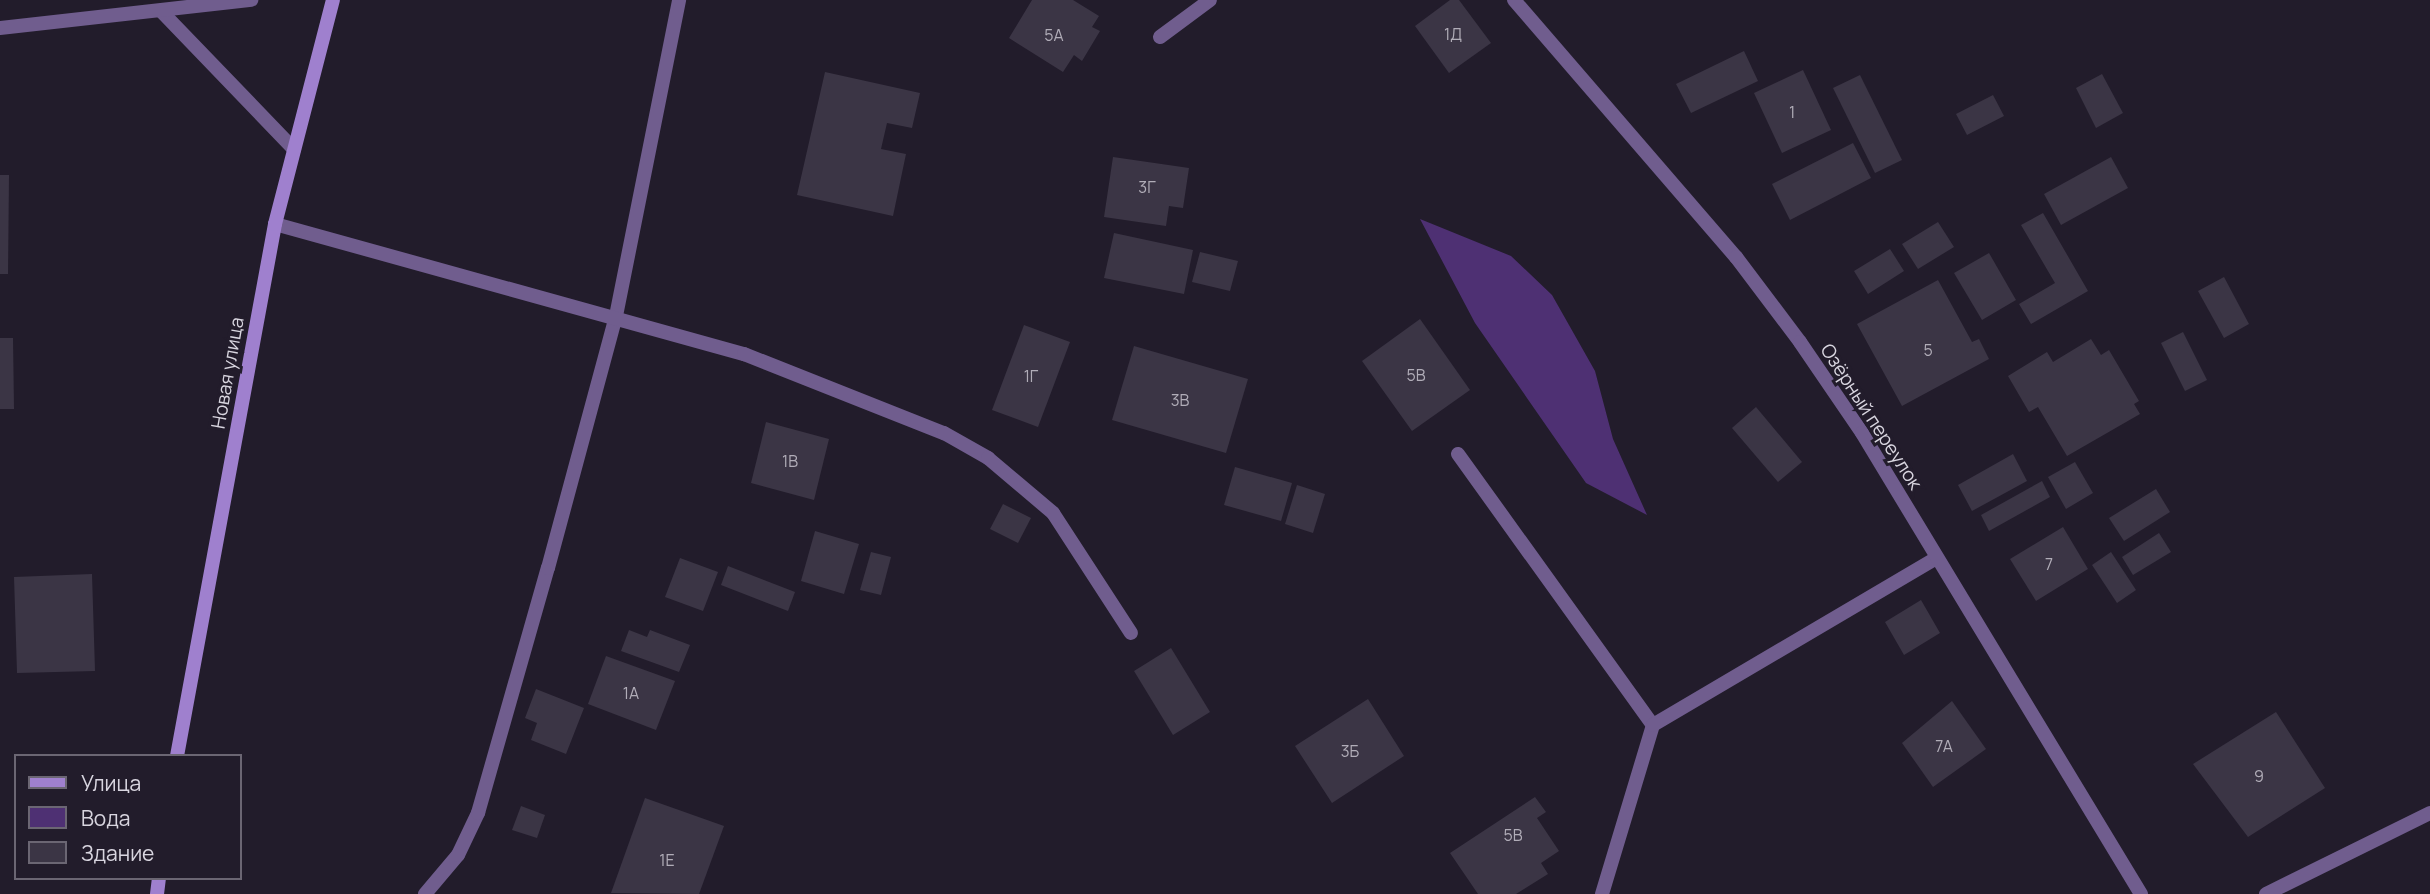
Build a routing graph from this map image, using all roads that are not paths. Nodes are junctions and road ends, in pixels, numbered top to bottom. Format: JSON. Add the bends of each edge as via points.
{"nodes":[{"id":1,"x":124,"y":0,"type":"edge"},
{"id":2,"x":251,"y":0,"type":"edge"},
{"id":3,"x":333,"y":0,"type":"edge"},
{"id":4,"x":679,"y":0,"type":"edge"},
{"id":5,"x":1210,"y":0,"type":"edge"},
{"id":6,"x":1514,"y":0,"type":"edge"},
{"id":7,"x":162,"y":11,"type":"junction"},
{"id":8,"x":133,"y":14,"type":"junction"},
{"id":9,"x":0,"y":28,"type":"edge"},
{"id":10,"x":1160,"y":37,"type":"dead end"},
{"id":11,"x":294,"y":149,"type":"junction"},
{"id":12,"x":275,"y":224,"type":"junction"},
{"id":13,"x":616,"y":317,"type":"junction"},
{"id":14,"x":1458,"y":454,"type":"dead end"},
{"id":15,"x":1936,"y":558,"type":"junction"},
{"id":16,"x":1131,"y":633,"type":"dead end"},
{"id":17,"x":1653,"y":725,"type":"junction"},
{"id":18,"x":177,"y":754,"type":"edge"},
{"id":19,"x":2430,"y":813,"type":"edge"},
{"id":20,"x":425,"y":894,"type":"edge"},
{"id":21,"x":1602,"y":894,"type":"edge"},
{"id":22,"x":2141,"y":894,"type":"edge"},
{"id":23,"x":2266,"y":894,"type":"edge"}],
"edges":[{"from":1,"to":8,"type":"street"},
{"from":2,"to":7,"type":"street"},
{"from":3,"to":11,"type":"main road","name":"Новая улица"},
{"from":4,"to":13,"type":"street"},
{"from":5,"to":10,"type":"street"},
{"from":6,"to":15,"type":"street","name":"Озёрный переулок","via":[[1736,257],[1862,433]]},
{"from":7,"to":8,"type":"street"},
{"from":7,"to":11,"type":"street"},
{"from":8,"to":9,"type":"street"},
{"from":11,"to":12,"type":"main road","name":"Новая улица"},
{"from":12,"to":13,"type":"street"},
{"from":12,"to":18,"type":"main road","name":"Новая улица"},
{"from":13,"to":16,"type":"street","via":[[821,383],[988,458],[1053,513]]},
{"from":13,"to":20,"type":"street","via":[[478,813],[458,855]]},
{"from":14,"to":17,"type":"street"},
{"from":15,"to":17,"type":"street"},
{"from":15,"to":22,"type":"street","name":"Озёрный переулок"},
{"from":17,"to":21,"type":"street"},
{"from":19,"to":23,"type":"street"}]}
